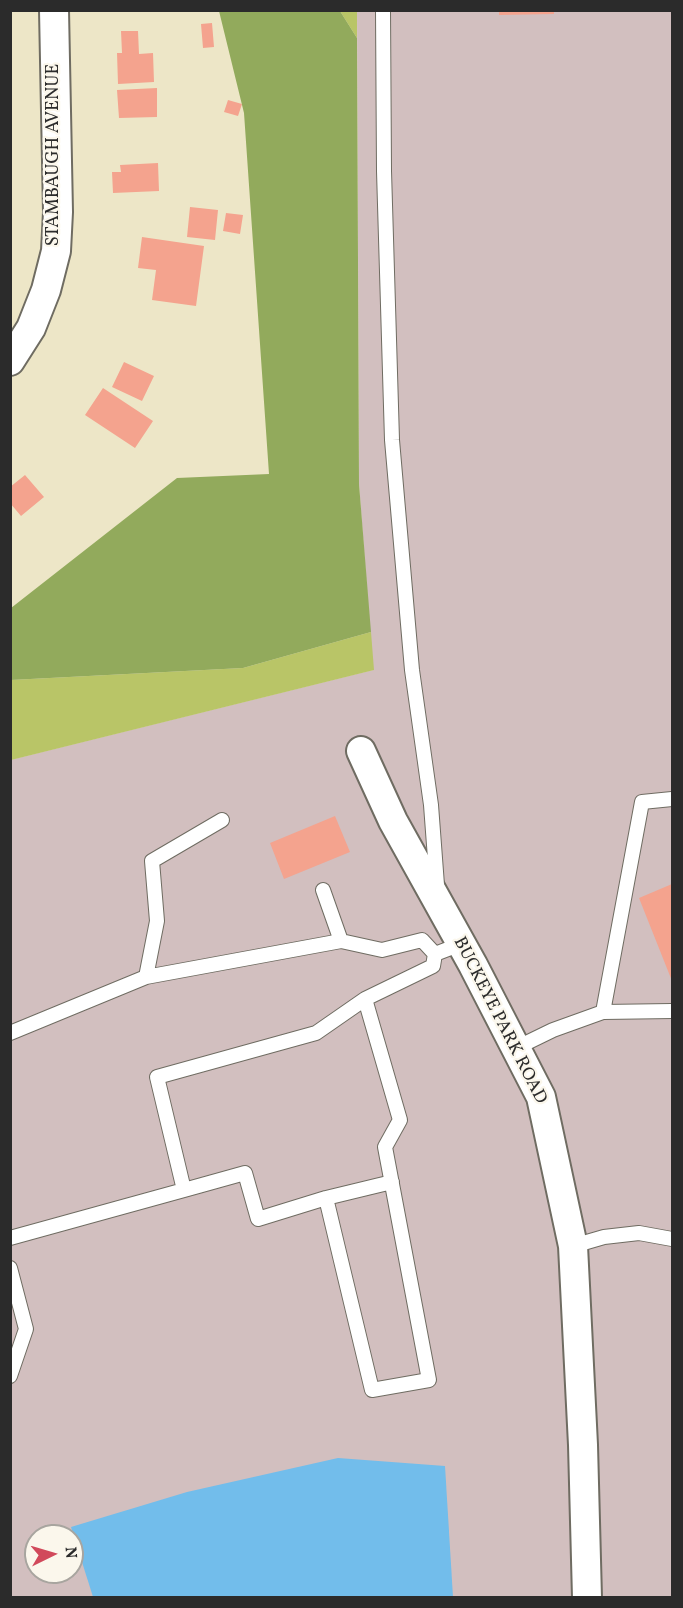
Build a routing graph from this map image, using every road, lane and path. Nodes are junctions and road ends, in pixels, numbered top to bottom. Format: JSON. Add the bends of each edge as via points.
{"nodes":[{"id":1,"x":54,"y":10,"type":"edge"},
{"id":2,"x":383,"y":10,"type":"edge"},
{"id":3,"x":10,"y":361,"type":"edge"},
{"id":4,"x":361,"y":751,"type":"dead end"},
{"id":5,"x":672,"y":799,"type":"edge"},
{"id":6,"x":222,"y":820,"type":"dead end"},
{"id":7,"x":323,"y":890,"type":"dead end"},
{"id":8,"x":438,"y":902,"type":"junction"},
{"id":9,"x":341,"y":941,"type":"junction"},
{"id":10,"x":448,"y":949,"type":"junction"},
{"id":11,"x":146,"y":977,"type":"junction"},
{"id":12,"x":365,"y":999,"type":"junction"},
{"id":13,"x":672,"y":1011,"type":"edge"},
{"id":14,"x":603,"y":1012,"type":"junction"},
{"id":15,"x":10,"y":1033,"type":"edge"},
{"id":16,"x":516,"y":1048,"type":"junction"},
{"id":17,"x":392,"y":1182,"type":"junction"},
{"id":18,"x":184,"y":1190,"type":"junction"},
{"id":19,"x":326,"y":1198,"type":"junction"},
{"id":20,"x":10,"y":1238,"type":"edge"},
{"id":21,"x":672,"y":1239,"type":"edge"},
{"id":22,"x":573,"y":1246,"type":"junction"},
{"id":23,"x":10,"y":1268,"type":"edge"},
{"id":24,"x":10,"y":1376,"type":"edge"},
{"id":25,"x":587,"y":1598,"type":"edge"}],
"edges":[{"from":1,"to":3,"type":"street","name":"STAMBAUGH AVENUE","via":[[56,251],[31,328]]},
{"from":2,"to":8,"type":"lane","via":[[392,440]]},
{"from":4,"to":8,"type":"street","name":"BUCKEYE PARK ROAD","via":[[393,821]]},
{"from":5,"to":14,"type":"lane","via":[[642,802]]},
{"from":6,"to":11,"type":"lane","via":[[152,861],[157,921]]},
{"from":7,"to":9,"type":"lane"},
{"from":8,"to":10,"type":"street","name":"BUCKEYE PARK ROAD"},
{"from":9,"to":10,"type":"lane","via":[[382,950],[422,940]]},
{"from":9,"to":11,"type":"lane"},
{"from":10,"to":12,"type":"lane","via":[[433,966]]},
{"from":10,"to":16,"type":"street","name":"BUCKEYE PARK ROAD"},
{"from":11,"to":15,"type":"lane"},
{"from":12,"to":17,"type":"lane","via":[[400,1120],[386,1147]]},
{"from":12,"to":18,"type":"lane","via":[[316,1033],[157,1077]]},
{"from":13,"to":14,"type":"lane"},
{"from":14,"to":16,"type":"lane"},
{"from":16,"to":22,"type":"street","name":"BUCKEYE PARK ROAD","via":[[541,1097]]},
{"from":17,"to":19,"type":"lane"},
{"from":17,"to":19,"type":"lane","via":[[429,1380],[372,1390]]},
{"from":18,"to":19,"type":"lane","via":[[245,1173],[258,1219]]},
{"from":18,"to":20,"type":"lane"},
{"from":21,"to":22,"type":"lane","via":[[639,1233]]},
{"from":22,"to":25,"type":"street","name":"BUCKEYE PARK ROAD"},
{"from":23,"to":24,"type":"lane","via":[[26,1329]]}]}
